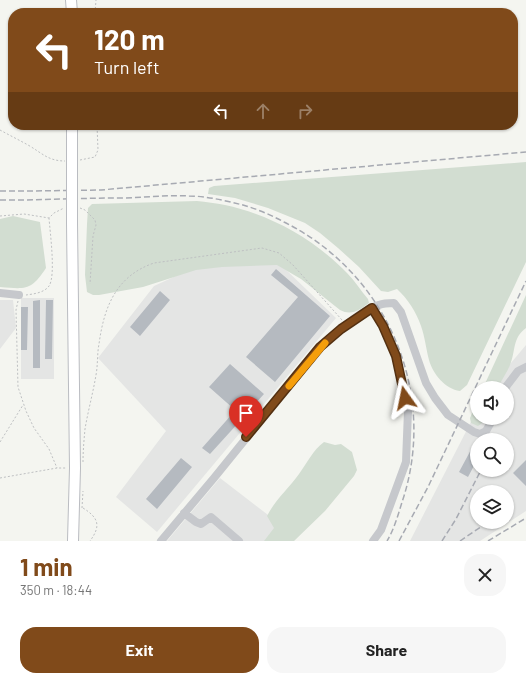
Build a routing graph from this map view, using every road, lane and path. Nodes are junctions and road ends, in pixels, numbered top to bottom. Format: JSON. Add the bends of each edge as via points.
{"nodes":[{"id":1,"x":0,"y":130,"type":"edge"},
{"id":2,"x":72,"y":130,"type":"edge"},
{"id":3,"x":97,"y":130,"type":"edge"},
{"id":4,"x":69,"y":161,"type":"dead end"},
{"id":5,"x":76,"y":161,"type":"dead end"},
{"id":6,"x":49,"y":218,"type":"dead end"},
{"id":7,"x":0,"y":293,"type":"edge"},
{"id":8,"x":19,"y":295,"type":"junction"},
{"id":9,"x":372,"y":308,"type":"junction"},
{"id":10,"x":347,"y":325,"type":"junction"},
{"id":11,"x":526,"y":367,"type":"edge"},
{"id":12,"x":510,"y":381,"type":"edge"},
{"id":13,"x":24,"y":404,"type":"junction"},
{"id":14,"x":489,"y":425,"type":"edge"},
{"id":15,"x":0,"y":442,"type":"edge"},
{"id":16,"x":57,"y":468,"type":"junction"},
{"id":17,"x":79,"y":468,"type":"junction"},
{"id":18,"x":0,"y":478,"type":"edge"},
{"id":19,"x":82,"y":492,"type":"dead end"},
{"id":20,"x":78,"y":506,"type":"junction"},
{"id":21,"x":184,"y":513,"type":"junction"},
{"id":22,"x":73,"y":541,"type":"edge"},
{"id":23,"x":90,"y":541,"type":"edge"},
{"id":24,"x":161,"y":541,"type":"edge"},
{"id":25,"x":239,"y":541,"type":"edge"},
{"id":26,"x":372,"y":541,"type":"edge"}],
"edges":[{"from":1,"to":4,"type":"path","via":[[29,145],[45,157],[56,161]]},
{"from":2,"to":17,"type":"main road","bridge":true},
{"from":3,"to":5,"type":"path","via":[[98,150],[95,157]]},
{"from":6,"to":8,"type":"path","via":[[52,275],[49,286],[42,291]]},
{"from":7,"to":8,"type":"street"},
{"from":8,"to":13,"type":"path","via":[[16,310],[18,387]]},
{"from":9,"to":10,"type":"street"},
{"from":9,"to":14,"type":"street","via":[[386,303],[394,304],[401,312],[426,383],[448,415],[480,434]]},
{"from":9,"to":26,"type":"street","via":[[396,356],[408,411],[406,462],[381,530]]},
{"from":10,"to":17,"type":"path","via":[[293,265],[279,253],[262,248],[154,263],[143,267],[119,286],[104,317]]},
{"from":10,"to":21,"type":"street","via":[[320,347]]},
{"from":11,"to":12,"type":"street","via":[[518,371]]},
{"from":13,"to":15,"type":"path"},
{"from":13,"to":16,"type":"path","via":[[34,428],[49,449]]},
{"from":16,"to":17,"type":"path"},
{"from":16,"to":18,"type":"path"},
{"from":17,"to":20,"type":"main road"},
{"from":19,"to":20,"type":"path"},
{"from":20,"to":22,"type":"main road"},
{"from":20,"to":23,"type":"path","via":[[91,513],[97,521],[97,531]]},
{"from":21,"to":24,"type":"street"},
{"from":21,"to":25,"type":"street","via":[[201,524],[211,517]]}]}
